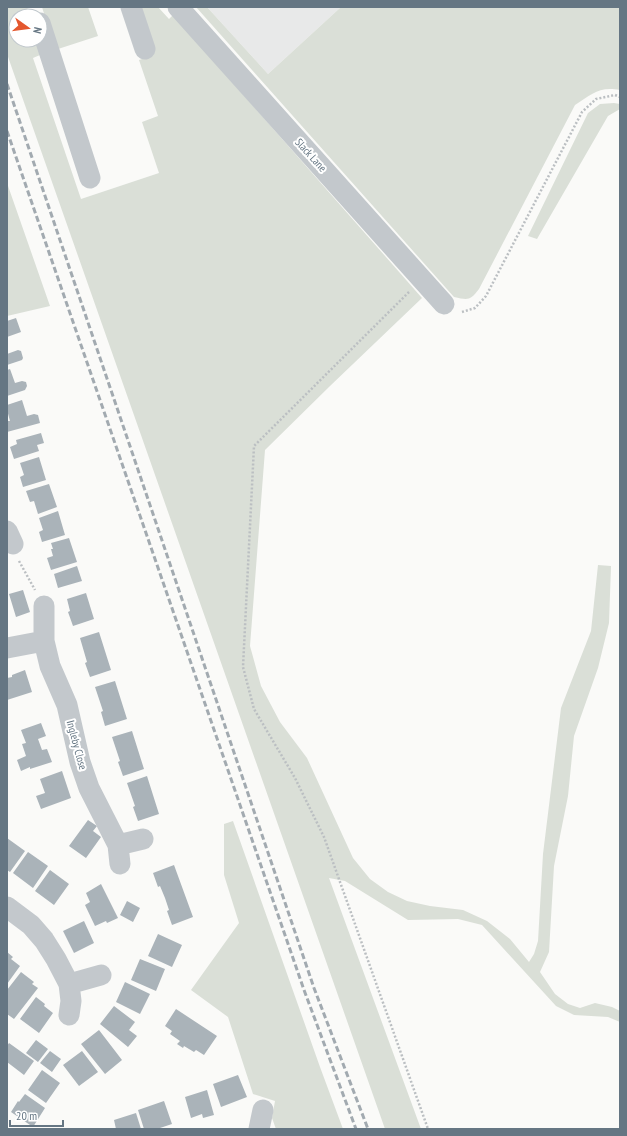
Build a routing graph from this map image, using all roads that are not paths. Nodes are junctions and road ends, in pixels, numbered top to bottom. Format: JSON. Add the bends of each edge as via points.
{"nodes":[{"id":1,"x":131,"y":7,"type":"edge"},
{"id":2,"x":178,"y":7,"type":"edge"},
{"id":3,"x":48,"y":48,"type":"edge"},
{"id":4,"x":145,"y":50,"type":"dead end"},
{"id":5,"x":90,"y":178,"type":"dead end"},
{"id":6,"x":444,"y":304,"type":"road end"},
{"id":7,"x":44,"y":606,"type":"road end"},
{"id":8,"x":44,"y":641,"type":"junction"},
{"id":9,"x":7,"y":648,"type":"edge"},
{"id":10,"x":143,"y":839,"type":"dead end"},
{"id":11,"x":7,"y":908,"type":"edge"},
{"id":12,"x":101,"y":975,"type":"dead end"},
{"id":13,"x":69,"y":984,"type":"junction"},
{"id":14,"x":69,"y":1015,"type":"dead end"}],
"edges":[{"from":1,"to":4,"type":"street"},
{"from":2,"to":6,"type":"street","name":"Slack Lane"},
{"from":3,"to":5,"type":"street"},
{"from":7,"to":8,"type":"street","name":"Ingleby Close"},
{"from":8,"to":9,"type":"street"},
{"from":8,"to":10,"type":"street","name":"Ingleby Close","via":[[50,666],[67,705],[80,762],[89,788],[119,855]]},
{"from":11,"to":13,"type":"street","via":[[31,925],[44,940]]},
{"from":12,"to":13,"type":"street"},
{"from":13,"to":14,"type":"street"}]}
